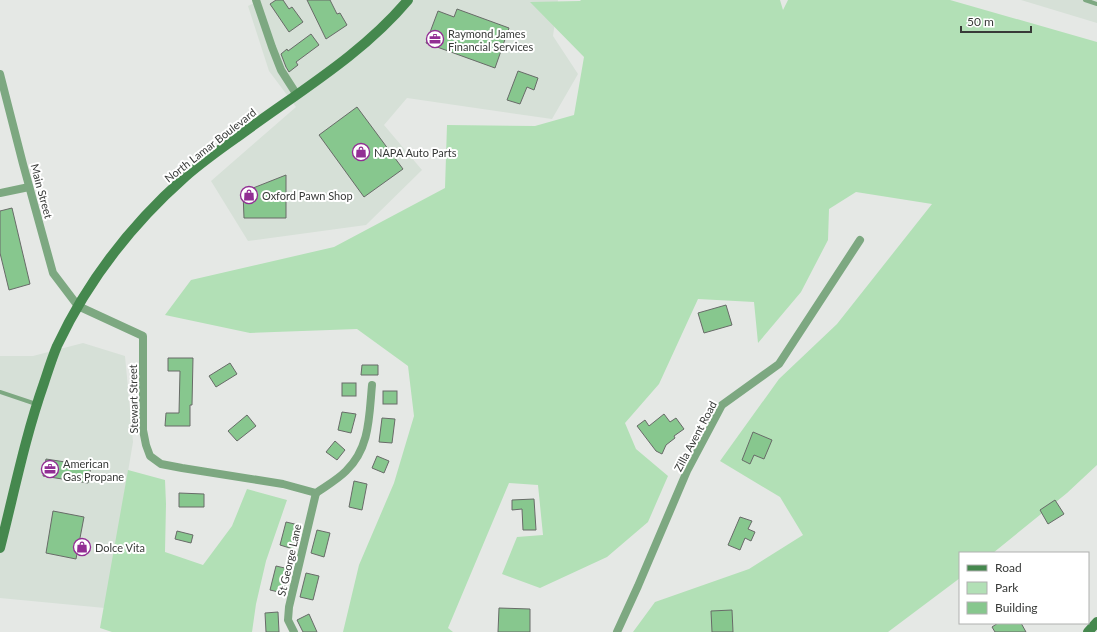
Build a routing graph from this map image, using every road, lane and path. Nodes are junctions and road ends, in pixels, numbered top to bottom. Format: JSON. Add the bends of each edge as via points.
{"nodes":[{"id":1,"x":256,"y":0,"type":"edge"},
{"id":2,"x":408,"y":0,"type":"edge"},
{"id":3,"x":1084,"y":0,"type":"edge"},
{"id":4,"x":1097,"y":4,"type":"edge"},
{"id":5,"x":0,"y":74,"type":"edge"},
{"id":6,"x":297,"y":95,"type":"junction"},
{"id":7,"x":29,"y":187,"type":"junction"},
{"id":8,"x":0,"y":193,"type":"edge"},
{"id":9,"x":860,"y":240,"type":"dead end"},
{"id":10,"x":78,"y":306,"type":"junction"},
{"id":11,"x":372,"y":385,"type":"dead end"},
{"id":12,"x":0,"y":392,"type":"edge"},
{"id":13,"x":37,"y":404,"type":"junction"},
{"id":14,"x":316,"y":493,"type":"junction"},
{"id":15,"x":0,"y":548,"type":"edge"},
{"id":16,"x":1097,"y":622,"type":"edge"},
{"id":17,"x":294,"y":632,"type":"edge"},
{"id":18,"x":617,"y":632,"type":"edge"},
{"id":19,"x":1088,"y":632,"type":"edge"}],
"edges":[{"from":1,"to":6,"type":"street","via":[[281,70]]},
{"from":2,"to":6,"type":"street","name":"North Lamar Boulevard","via":[[359,48]]},
{"from":3,"to":4,"type":"lane"},
{"from":5,"to":7,"type":"street","name":"Main Street"},
{"from":6,"to":10,"type":"street","name":"North Lamar Boulevard","via":[[186,176],[146,214],[96,276]]},
{"from":7,"to":8,"type":"street"},
{"from":7,"to":10,"type":"street","name":"Main Street","via":[[53,273]]},
{"from":9,"to":18,"type":"street","name":"Zilla Avent Road","via":[[779,364],[722,405],[687,471]]},
{"from":10,"to":13,"type":"street","name":"North Lamar Boulevard","via":[[56,347]]},
{"from":10,"to":14,"type":"street","name":"Stewart Street","via":[[143,336],[143,430],[150,456],[161,464],[283,484]]},
{"from":11,"to":14,"type":"street","via":[[367,437],[361,450],[346,472]]},
{"from":12,"to":13,"type":"lane"},
{"from":13,"to":15,"type":"street","name":"North Lamar Boulevard"},
{"from":14,"to":17,"type":"street","name":"St George Lane","via":[[289,607],[288,620]]},
{"from":16,"to":19,"type":"street"}]}
